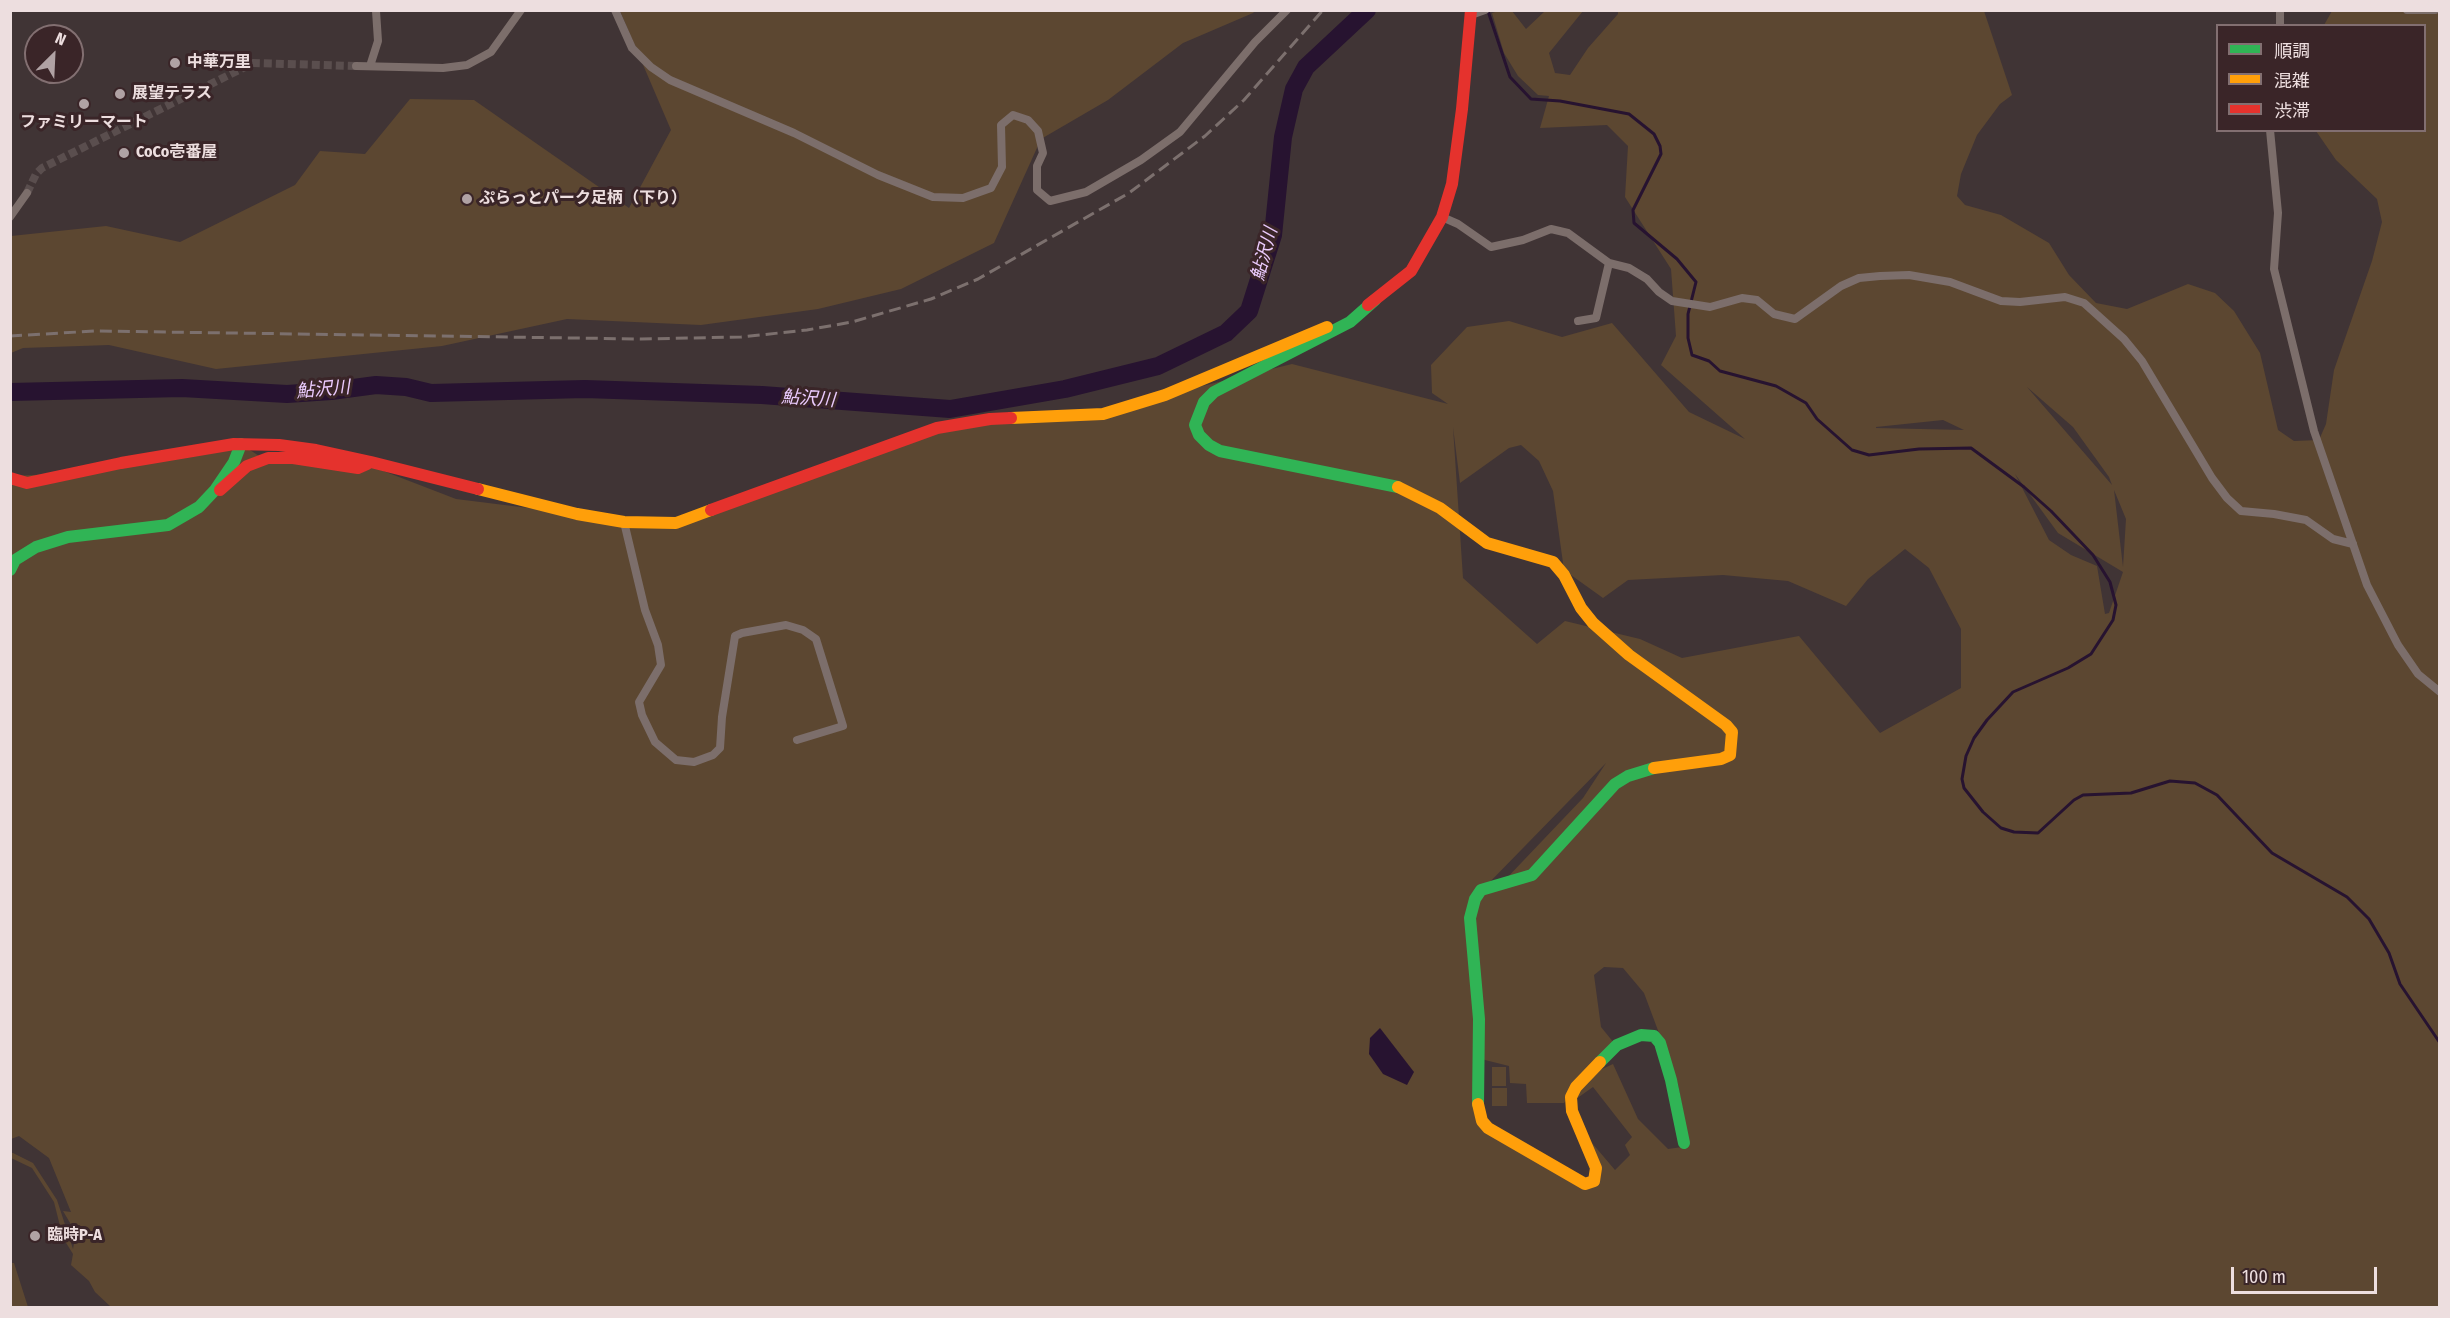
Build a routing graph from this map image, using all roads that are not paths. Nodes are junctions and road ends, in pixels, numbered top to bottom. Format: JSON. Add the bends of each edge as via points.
{"nodes":[{"id":1,"x":521,"y":10,"type":"edge"},
{"id":2,"x":615,"y":10,"type":"edge"},
{"id":3,"x":1287,"y":10,"type":"edge"},
{"id":4,"x":1485,"y":10,"type":"edge"},
{"id":5,"x":2407,"y":10,"type":"edge"},
{"id":6,"x":2435,"y":10,"type":"edge"},
{"id":7,"x":376,"y":11,"type":"edge"},
{"id":8,"x":1471,"y":13,"type":"edge"},
{"id":9,"x":356,"y":66,"type":"tunnel mouth"},
{"id":10,"x":370,"y":66,"type":"junction"},
{"id":11,"x":2270,"y":132,"type":"edge"},
{"id":12,"x":27,"y":193,"type":"tunnel mouth"},
{"id":13,"x":10,"y":217,"type":"edge"},
{"id":14,"x":1442,"y":217,"type":"junction"},
{"id":15,"x":1610,"y":263,"type":"junction"},
{"id":16,"x":1375,"y":300,"type":"junction"},
{"id":17,"x":1578,"y":321,"type":"dead end"},
{"id":18,"x":241,"y":444,"type":"junction"},
{"id":19,"x":371,"y":462,"type":"junction"},
{"id":20,"x":10,"y":478,"type":"edge"},
{"id":21,"x":210,"y":495,"type":"junction"},
{"id":22,"x":624,"y":522,"type":"junction"},
{"id":23,"x":2353,"y":544,"type":"junction"},
{"id":24,"x":10,"y":570,"type":"edge"},
{"id":25,"x":2439,"y":692,"type":"edge"},
{"id":26,"x":797,"y":740,"type":"dead end"},
{"id":27,"x":1684,"y":1143,"type":"dead end"}],
"edges":[{"from":1,"to":10,"type":"street","via":[[490,52],[466,65]]},
{"from":2,"to":3,"type":"street","via":[[632,48],[670,80],[933,197],[963,198],[991,188],[1002,167],[1001,125],[1014,115],[1028,120],[1038,130],[1043,153],[1037,166],[1037,189],[1050,201],[1086,192],[1180,132]]},
{"from":4,"to":8,"type":"street"},
{"from":5,"to":6,"type":"street"},
{"from":7,"to":10,"type":"street","via":[[378,41]]},
{"from":8,"to":14,"type":"street","via":[[1452,184]]},
{"from":9,"to":10,"type":"street"},
{"from":11,"to":23,"type":"street","via":[[2278,213],[2274,269],[2314,431]]},
{"from":12,"to":13,"type":"street"},
{"from":14,"to":15,"type":"street","via":[[1491,247],[1551,230],[1568,233]]},
{"from":14,"to":16,"type":"street","via":[[1411,271]]},
{"from":15,"to":17,"type":"street","via":[[1596,318]]},
{"from":15,"to":23,"type":"street","via":[[1647,279],[1672,301],[1710,307],[1742,298],[1757,300],[1774,314],[1795,319],[1859,278],[1909,275],[1950,282],[2001,300],[2065,297],[2084,303],[2142,361],[2226,498],[2241,511],[2306,520],[2333,539]]},
{"from":16,"to":22,"type":"street","via":[[1346,318],[1165,395],[1103,414],[990,419],[937,428],[676,523]]},
{"from":16,"to":27,"type":"street","via":[[1350,322],[1214,392],[1204,402],[1195,425],[1199,435],[1220,451],[1397,487],[1440,508],[1487,543],[1553,562],[1593,623],[1732,732],[1730,755],[1663,765],[1615,784],[1532,875],[1481,890],[1470,918],[1479,1019],[1478,1109],[1488,1128],[1586,1184],[1594,1181],[1596,1168],[1572,1111],[1571,1097],[1617,1045],[1641,1035],[1654,1036],[1660,1042]]},
{"from":18,"to":19,"type":"street","via":[[279,444]]},
{"from":18,"to":20,"type":"street","via":[[27,483]]},
{"from":18,"to":21,"type":"street","via":[[234,462]]},
{"from":19,"to":21,"type":"street","via":[[358,468],[268,458],[248,466],[219,492]]},
{"from":19,"to":22,"type":"street","via":[[527,503]]},
{"from":21,"to":24,"type":"street","via":[[199,507],[168,525],[68,537],[36,547],[15,560]]},
{"from":22,"to":26,"type":"street","via":[[662,665],[639,702],[655,742],[676,760],[694,762],[713,755],[720,748],[735,636],[786,625],[816,639],[843,726]]},
{"from":23,"to":25,"type":"street","via":[[2367,585],[2398,645],[2418,675]]}]}
